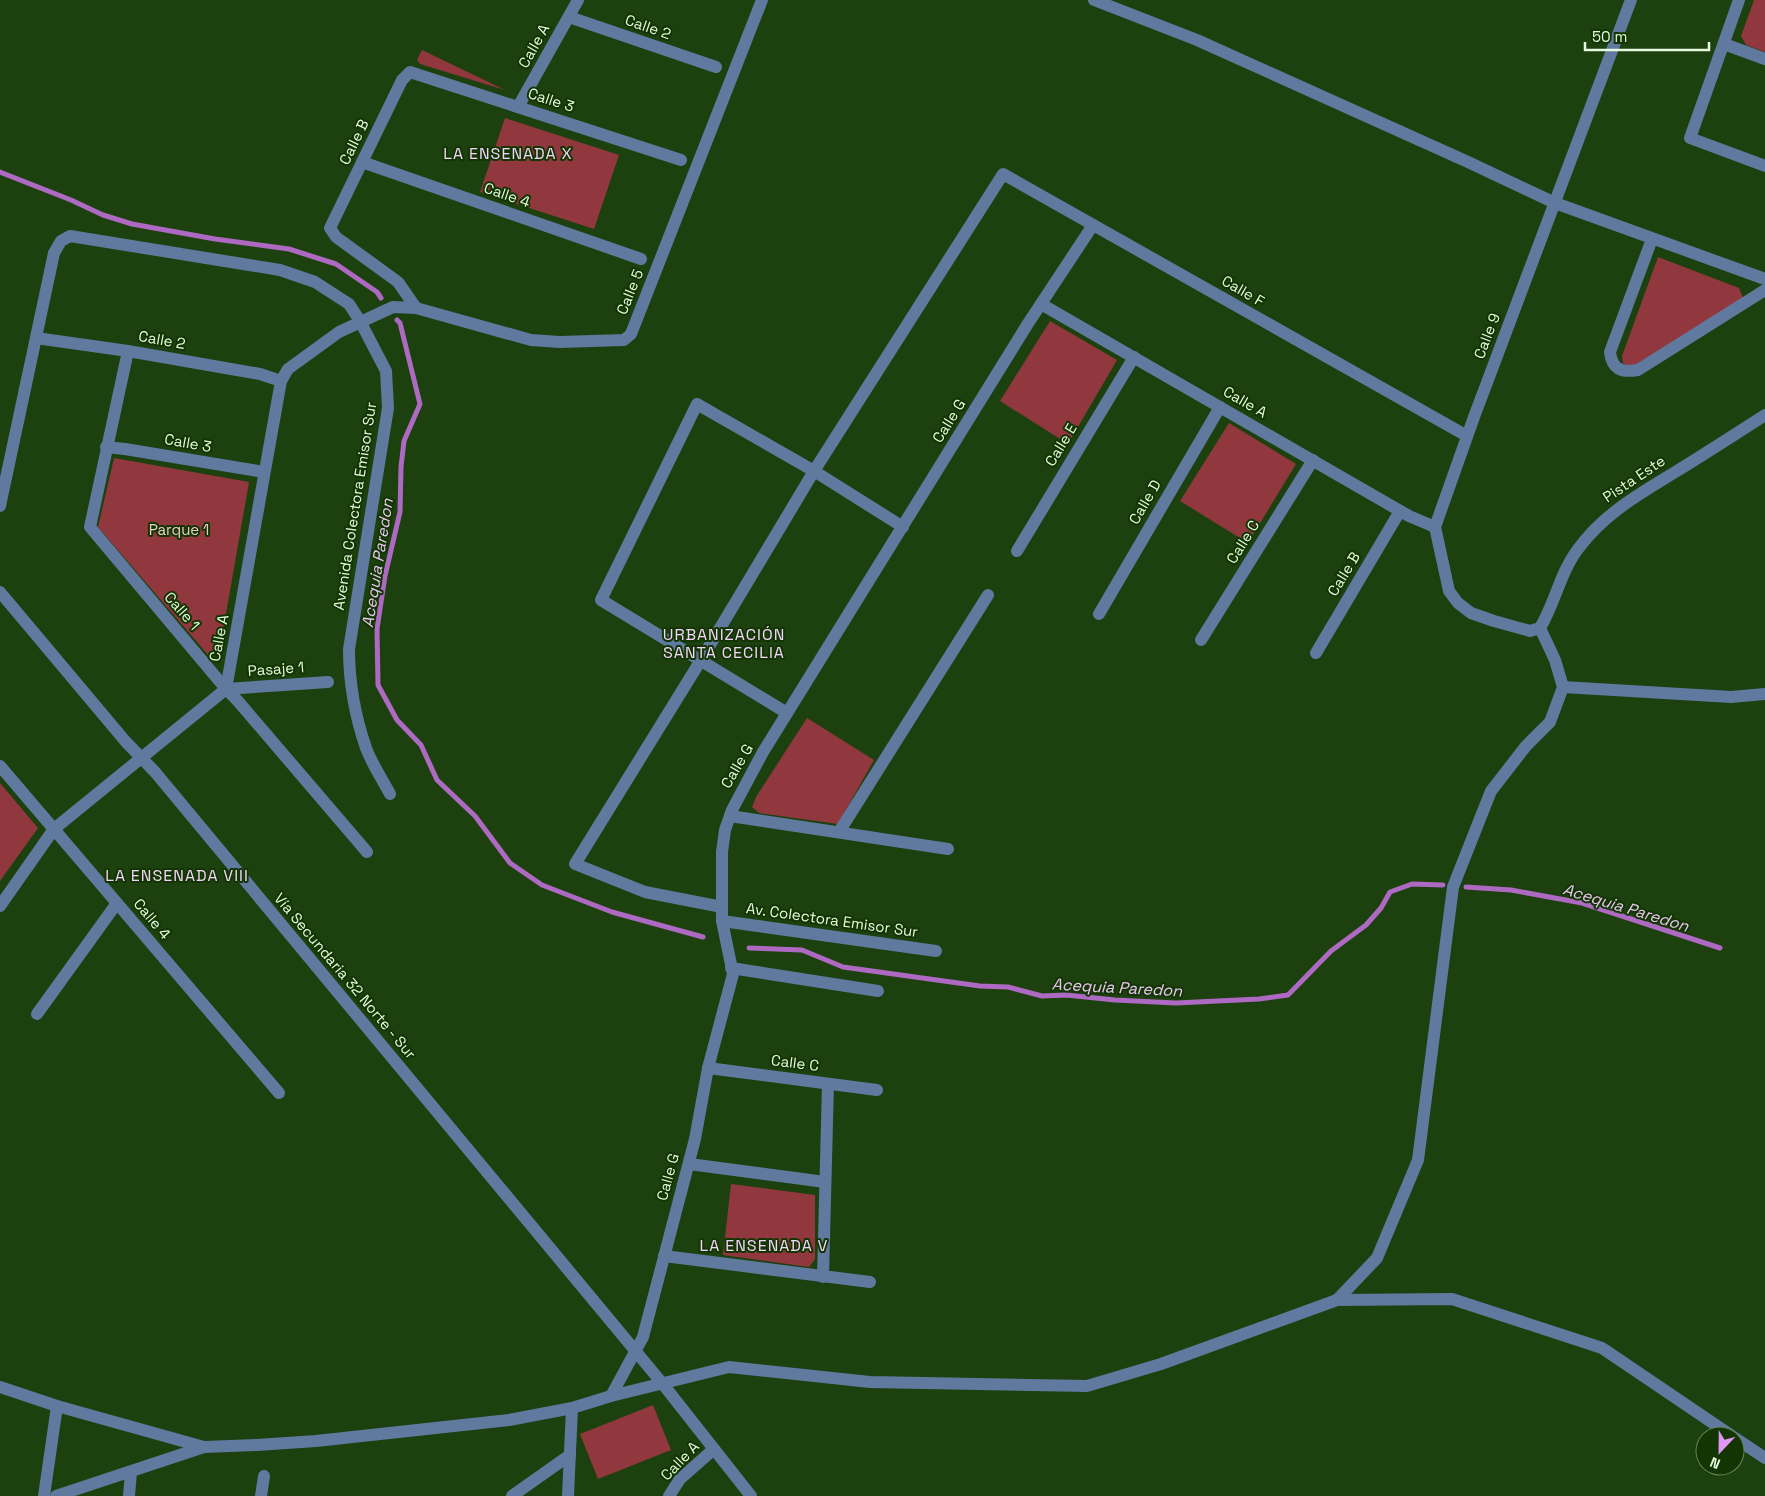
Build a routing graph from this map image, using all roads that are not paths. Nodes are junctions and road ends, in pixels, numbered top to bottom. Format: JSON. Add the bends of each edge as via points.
{"nodes":[{"id":1,"x":578,"y":0,"type":"edge"},
{"id":2,"x":762,"y":0,"type":"edge"},
{"id":3,"x":1094,"y":0,"type":"edge"},
{"id":4,"x":1631,"y":0,"type":"edge"},
{"id":5,"x":1739,"y":0,"type":"edge"},
{"id":6,"x":569,"y":17,"type":"junction"},
{"id":7,"x":1724,"y":44,"type":"junction"},
{"id":8,"x":1765,"y":59,"type":"edge"},
{"id":9,"x":716,"y":67,"type":"dead end"},
{"id":10,"x":410,"y":72,"type":"joint"},
{"id":11,"x":518,"y":107,"type":"junction"},
{"id":12,"x":681,"y":160,"type":"dead end"},
{"id":13,"x":362,"y":162,"type":"junction"},
{"id":14,"x":1765,"y":166,"type":"edge"},
{"id":15,"x":1556,"y":204,"type":"junction"},
{"id":16,"x":1093,"y":225,"type":"junction"},
{"id":17,"x":1652,"y":239,"type":"junction"},
{"id":18,"x":641,"y":259,"type":"dead end"},
{"id":19,"x":1765,"y":279,"type":"edge"},
{"id":20,"x":1765,"y":290,"type":"edge"},
{"id":21,"x":1041,"y":304,"type":"junction"},
{"id":22,"x":416,"y":308,"type":"junction"},
{"id":23,"x":360,"y":321,"type":"junction"},
{"id":24,"x":36,"y":338,"type":"junction"},
{"id":25,"x":128,"y":351,"type":"junction"},
{"id":26,"x":1134,"y":357,"type":"junction"},
{"id":27,"x":281,"y":381,"type":"junction"},
{"id":28,"x":1220,"y":407,"type":"junction"},
{"id":29,"x":1765,"y":415,"type":"edge"},
{"id":30,"x":1467,"y":436,"type":"junction"},
{"id":31,"x":106,"y":447,"type":"junction"},
{"id":32,"x":1313,"y":460,"type":"junction"},
{"id":33,"x":814,"y":471,"type":"junction"},
{"id":34,"x":264,"y":472,"type":"junction"},
{"id":35,"x":0,"y":506,"type":"edge"},
{"id":36,"x":1400,"y":511,"type":"junction"},
{"id":37,"x":903,"y":526,"type":"junction"},
{"id":38,"x":1435,"y":527,"type":"junction"},
{"id":39,"x":1017,"y":551,"type":"dead end"},
{"id":40,"x":0,"y":592,"type":"edge"},
{"id":41,"x":988,"y":595,"type":"dead end"},
{"id":42,"x":1099,"y":614,"type":"dead end"},
{"id":43,"x":1540,"y":628,"type":"junction"},
{"id":44,"x":1201,"y":640,"type":"dead end"},
{"id":45,"x":1316,"y":653,"type":"dead end"},
{"id":46,"x":701,"y":660,"type":"junction"},
{"id":47,"x":328,"y":682,"type":"dead end"},
{"id":48,"x":1563,"y":687,"type":"junction"},
{"id":49,"x":226,"y":689,"type":"junction"},
{"id":50,"x":1765,"y":694,"type":"edge"},
{"id":51,"x":787,"y":713,"type":"junction"},
{"id":52,"x":140,"y":757,"type":"junction"},
{"id":53,"x":0,"y":766,"type":"edge"},
{"id":54,"x":390,"y":794,"type":"dead end"},
{"id":55,"x":730,"y":816,"type":"junction"},
{"id":56,"x":54,"y":829,"type":"junction"},
{"id":57,"x":839,"y":832,"type":"junction"},
{"id":58,"x":948,"y":849,"type":"dead end"},
{"id":59,"x":367,"y":852,"type":"dead end"},
{"id":60,"x":117,"y":903,"type":"junction"},
{"id":61,"x":0,"y":906,"type":"edge"},
{"id":62,"x":722,"y":907,"type":"junction"},
{"id":63,"x":722,"y":921,"type":"junction"},
{"id":64,"x":936,"y":951,"type":"dead end"},
{"id":65,"x":731,"y":968,"type":"junction"},
{"id":66,"x":878,"y":991,"type":"dead end"},
{"id":67,"x":37,"y":1014,"type":"dead end"},
{"id":68,"x":708,"y":1068,"type":"junction"},
{"id":69,"x":828,"y":1084,"type":"junction"},
{"id":70,"x":877,"y":1090,"type":"dead end"},
{"id":71,"x":279,"y":1093,"type":"dead end"},
{"id":72,"x":689,"y":1164,"type":"junction"},
{"id":73,"x":825,"y":1182,"type":"junction"},
{"id":74,"x":664,"y":1256,"type":"junction"},
{"id":75,"x":823,"y":1277,"type":"junction"},
{"id":76,"x":870,"y":1282,"type":"dead end"},
{"id":77,"x":1337,"y":1300,"type":"junction"},
{"id":78,"x":635,"y":1352,"type":"junction"},
{"id":79,"x":662,"y":1383,"type":"junction"},
{"id":80,"x":0,"y":1387,"type":"edge"},
{"id":81,"x":611,"y":1396,"type":"junction"},
{"id":82,"x":58,"y":1406,"type":"junction"},
{"id":83,"x":572,"y":1408,"type":"junction"},
{"id":84,"x":1717,"y":1426,"type":"edge"},
{"id":85,"x":1745,"y":1445,"type":"edge"},
{"id":86,"x":204,"y":1447,"type":"junction"},
{"id":87,"x":714,"y":1449,"type":"junction"},
{"id":88,"x":570,"y":1455,"type":"junction"},
{"id":89,"x":1765,"y":1458,"type":"edge"},
{"id":90,"x":131,"y":1472,"type":"junction"},
{"id":91,"x":264,"y":1476,"type":"dead end"},
{"id":92,"x":44,"y":1496,"type":"edge"},
{"id":93,"x":56,"y":1496,"type":"edge"},
{"id":94,"x":129,"y":1496,"type":"edge"},
{"id":95,"x":261,"y":1496,"type":"edge"},
{"id":96,"x":512,"y":1496,"type":"edge"},
{"id":97,"x":568,"y":1496,"type":"edge"},
{"id":98,"x":669,"y":1496,"type":"edge"},
{"id":99,"x":752,"y":1496,"type":"edge"}],
"edges":[{"from":1,"to":6,"type":"street","name":"Calle A"},
{"from":2,"to":22,"type":"street","name":"Calle 5","via":[[631,334],[624,340],[531,340]]},
{"from":3,"to":15,"type":"street","via":[[1197,40]]},
{"from":4,"to":15,"type":"street","name":"Calle 9"},
{"from":5,"to":7,"type":"street"},
{"from":6,"to":9,"type":"street","name":"Calle 2"},
{"from":6,"to":11,"type":"street","name":"Calle A"},
{"from":7,"to":8,"type":"street"},
{"from":7,"to":14,"type":"street","via":[[1690,138]]},
{"from":10,"to":11,"type":"street","name":"Calle 3"},
{"from":10,"to":13,"type":"street","name":"Calle B","via":[[402,80]]},
{"from":11,"to":12,"type":"street","name":"Calle 3"},
{"from":13,"to":18,"type":"street","name":"Calle 4"},
{"from":13,"to":22,"type":"street","name":"Calle B","via":[[330,228],[336,237],[398,282]]},
{"from":15,"to":17,"type":"street"},
{"from":15,"to":30,"type":"street","name":"Calle 9"},
{"from":16,"to":21,"type":"street","name":"Calle G"},
{"from":16,"to":30,"type":"street","name":"Calle F"},
{"from":16,"to":33,"type":"street","name":"Calle F","via":[[1003,174]]},
{"from":17,"to":19,"type":"street"},
{"from":17,"to":20,"type":"street","via":[[1610,352],[1611,361],[1617,368],[1628,372],[1638,370]]},
{"from":21,"to":26,"type":"street","name":"Calle A"},
{"from":21,"to":37,"type":"street","name":"Calle G"},
{"from":22,"to":23,"type":"street","name":"Calle 5","via":[[393,307]]},
{"from":23,"to":24,"type":"street","name":"Avenida Colectora Emisor Sur","via":[[349,304],[315,282],[280,270],[70,236],[61,241],[54,254]]},
{"from":23,"to":27,"type":"street","name":"Calle A","via":[[288,368]]},
{"from":23,"to":54,"type":"street","name":"Avenida Colectora Emisor Sur","via":[[386,371],[388,408],[349,648],[349,679],[367,750]]},
{"from":24,"to":25,"type":"street","name":"Calle 2"},
{"from":24,"to":35,"type":"street"},
{"from":25,"to":27,"type":"street","name":"Calle 2","via":[[260,374]]},
{"from":25,"to":31,"type":"street","name":"Calle 1"},
{"from":26,"to":28,"type":"street","name":"Calle A"},
{"from":26,"to":39,"type":"street","name":"Calle E"},
{"from":27,"to":34,"type":"street","name":"Calle A"},
{"from":28,"to":32,"type":"street","name":"Calle A"},
{"from":28,"to":42,"type":"street","name":"Calle D"},
{"from":29,"to":43,"type":"street","name":"Pista Este","via":[[1632,498],[1603,520],[1577,550]]},
{"from":30,"to":38,"type":"street","name":"Calle 9"},
{"from":31,"to":34,"type":"street","name":"Calle 3"},
{"from":31,"to":49,"type":"street","name":"Calle 1","via":[[90,527]]},
{"from":32,"to":36,"type":"street","name":"Calle A"},
{"from":32,"to":44,"type":"street","name":"Calle C"},
{"from":33,"to":37,"type":"street"},
{"from":33,"to":46,"type":"street"},
{"from":33,"to":46,"type":"street","via":[[697,404],[602,600]]},
{"from":34,"to":49,"type":"street","name":"Calle A"},
{"from":36,"to":38,"type":"street","name":"Calle A"},
{"from":36,"to":45,"type":"street","name":"Calle B"},
{"from":37,"to":51,"type":"street","name":"Calle G"},
{"from":38,"to":43,"type":"street","via":[[1449,591],[1458,603],[1471,613],[1530,631]]},
{"from":40,"to":52,"type":"street","name":"Vía Secundaria 32 Norte - Sur"},
{"from":41,"to":57,"type":"street"},
{"from":43,"to":48,"type":"street"},
{"from":46,"to":51,"type":"street"},
{"from":46,"to":62,"type":"street","via":[[575,864],[645,892]]},
{"from":47,"to":49,"type":"street","name":"Pasaje 1"},
{"from":48,"to":50,"type":"street","via":[[1731,697]]},
{"from":48,"to":77,"type":"street","via":[[1550,722],[1491,790],[1453,887],[1418,1160],[1377,1258]]},
{"from":49,"to":52,"type":"street"},
{"from":49,"to":59,"type":"street","name":"Calle 1"},
{"from":51,"to":55,"type":"street","name":"Calle G"},
{"from":52,"to":56,"type":"street"},
{"from":52,"to":78,"type":"street","name":"Vía Secundaria 32 Norte - Sur"},
{"from":53,"to":56,"type":"street","name":"Calle 4"},
{"from":55,"to":57,"type":"street"},
{"from":55,"to":62,"type":"street","name":"Calle G","via":[[722,852]]},
{"from":56,"to":60,"type":"street","name":"Calle 4"},
{"from":56,"to":61,"type":"street"},
{"from":57,"to":58,"type":"street"},
{"from":60,"to":67,"type":"street"},
{"from":60,"to":71,"type":"street","name":"Calle 4"},
{"from":62,"to":63,"type":"street","name":"Calle G"},
{"from":63,"to":64,"type":"street","name":"Av. Colectora Emisor Sur"},
{"from":63,"to":65,"type":"street","name":"Calle G"},
{"from":65,"to":66,"type":"street"},
{"from":65,"to":68,"type":"street","name":"Calle G"},
{"from":68,"to":69,"type":"street","name":"Calle C"},
{"from":68,"to":72,"type":"street","name":"Calle G"},
{"from":69,"to":70,"type":"street","name":"Calle C"},
{"from":69,"to":73,"type":"street"},
{"from":72,"to":73,"type":"street"},
{"from":72,"to":74,"type":"street","name":"Calle G"},
{"from":73,"to":75,"type":"street"},
{"from":74,"to":75,"type":"street"},
{"from":74,"to":78,"type":"street","name":"Calle G","via":[[643,1338]]},
{"from":75,"to":76,"type":"street"},
{"from":77,"to":79,"type":"street","via":[[1161,1364],[1087,1386],[870,1382],[729,1367]]},
{"from":77,"to":84,"type":"street","via":[[1452,1299],[1602,1348]]},
{"from":78,"to":79,"type":"street","name":"Vía Secundaria 32 Norte - Sur"},
{"from":78,"to":81,"type":"street","name":"Calle G"},
{"from":79,"to":81,"type":"street"},
{"from":79,"to":87,"type":"street","name":"Vía Secundaria 32 Norte - Sur"},
{"from":80,"to":82,"type":"street"},
{"from":81,"to":83,"type":"street"},
{"from":82,"to":86,"type":"street"},
{"from":82,"to":92,"type":"street"},
{"from":83,"to":86,"type":"street","via":[[509,1420],[326,1440]]},
{"from":83,"to":88,"type":"street"},
{"from":85,"to":89,"type":"street"},
{"from":86,"to":90,"type":"street"},
{"from":87,"to":98,"type":"street","name":"Calle A","via":[[680,1479]]},
{"from":87,"to":99,"type":"street","name":"Vía Secundaria 32 Norte - Sur"},
{"from":88,"to":96,"type":"street"},
{"from":88,"to":97,"type":"street"},
{"from":90,"to":93,"type":"street"},
{"from":90,"to":94,"type":"street"},
{"from":91,"to":95,"type":"street"}]}
